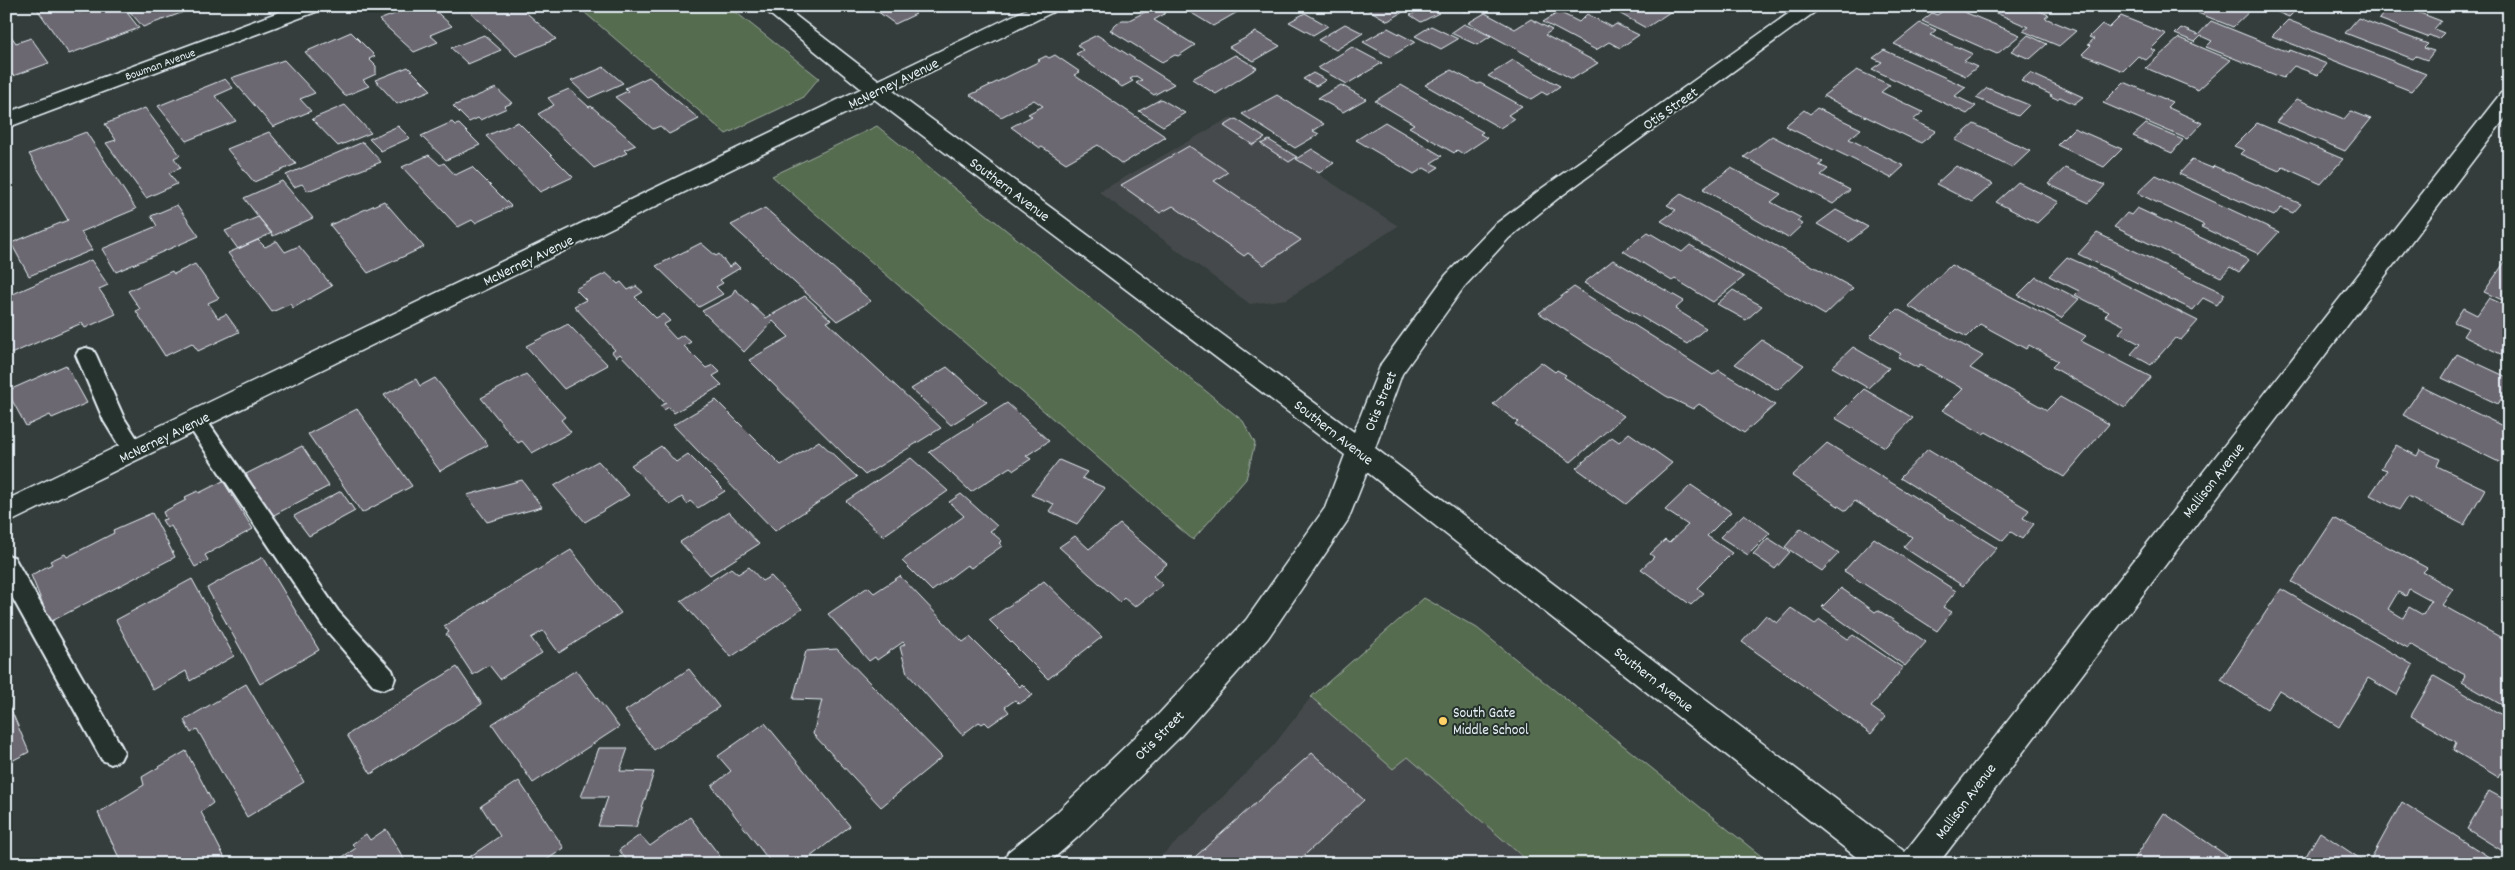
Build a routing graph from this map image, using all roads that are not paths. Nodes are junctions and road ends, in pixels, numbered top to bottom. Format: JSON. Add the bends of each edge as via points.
{"nodes":[{"id":1,"x":314,"y":6,"type":"edge"},
{"id":2,"x":770,"y":6,"type":"edge"},
{"id":3,"x":1050,"y":6,"type":"edge"},
{"id":4,"x":1813,"y":6,"type":"edge"},
{"id":5,"x":877,"y":90,"type":"junction"},
{"id":6,"x":2509,"y":98,"type":"edge"},
{"id":7,"x":6,"y":121,"type":"edge"},
{"id":8,"x":86,"y":355,"type":"dead end"},
{"id":9,"x":196,"y":421,"type":"junction"},
{"id":10,"x":134,"y":451,"type":"junction"},
{"id":11,"x":1360,"y":452,"type":"junction"},
{"id":12,"x":6,"y":514,"type":"edge"},
{"id":13,"x":6,"y":564,"type":"edge"},
{"id":14,"x":383,"y":678,"type":"dead end"},
{"id":15,"x":112,"y":752,"type":"dead end"},
{"id":16,"x":1020,"y":864,"type":"edge"},
{"id":17,"x":1893,"y":864,"type":"edge"},
{"id":18,"x":1917,"y":864,"type":"edge"}],
"edges":[{"from":1,"to":7,"type":"street","name":"Bowman Avenue"},
{"from":2,"to":5,"type":"street","name":"Southern Avenue"},
{"from":3,"to":5,"type":"street","name":"McNerney Avenue"},
{"from":4,"to":11,"type":"street","name":"Otis Street","via":[[1549,194],[1501,232],[1455,281],[1390,371]]},
{"from":5,"to":9,"type":"street","name":"McNerney Avenue"},
{"from":5,"to":11,"type":"street","name":"Southern Avenue"},
{"from":6,"to":18,"type":"street","name":"Mallison Avenue"},
{"from":8,"to":10,"type":"lane","via":[[115,421]]},
{"from":9,"to":10,"type":"street","name":"McNerney Avenue"},
{"from":9,"to":14,"type":"lane","via":[[330,618]]},
{"from":10,"to":12,"type":"street","name":"McNerney Avenue"},
{"from":11,"to":16,"type":"street","name":"Otis Street","via":[[1338,512],[1257,629],[1167,728],[1067,825]]},
{"from":11,"to":17,"type":"street","name":"Southern Avenue"},
{"from":13,"to":15,"type":"lane"}]}
